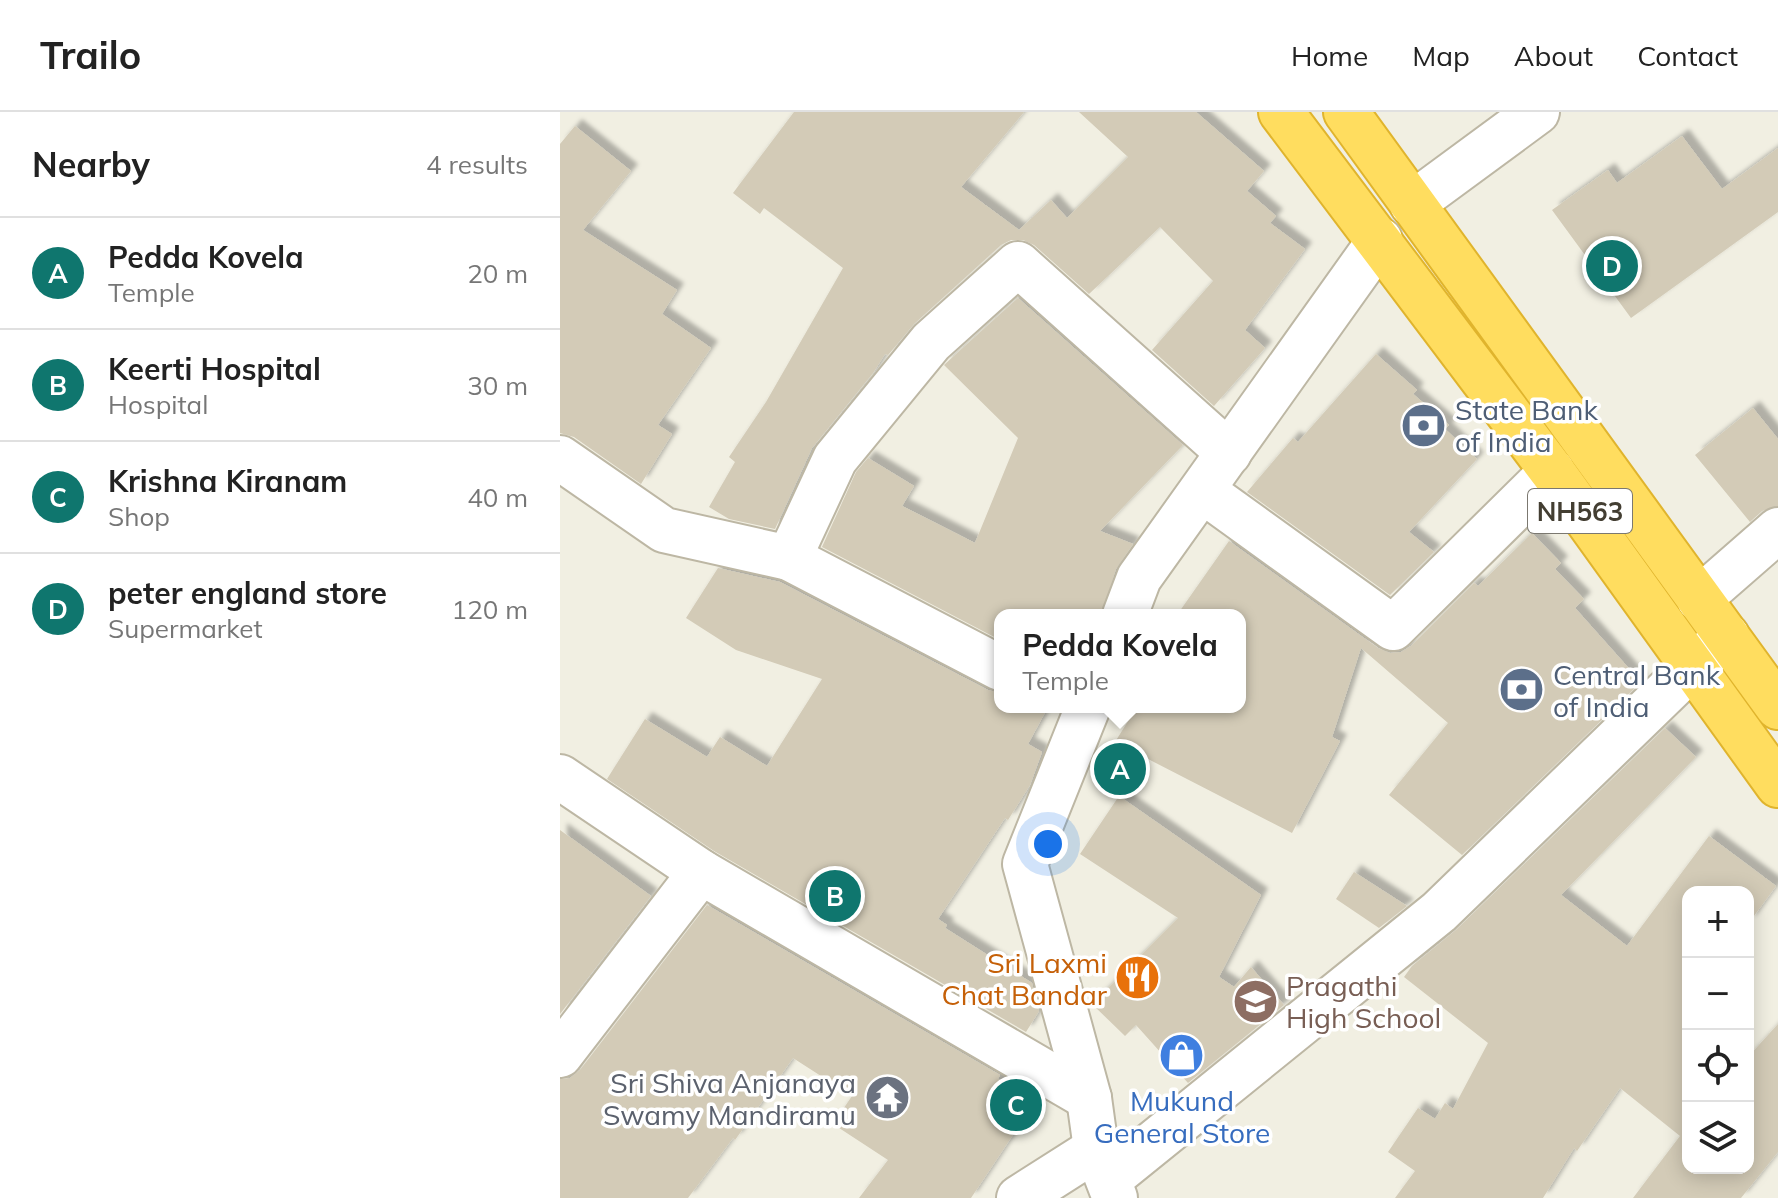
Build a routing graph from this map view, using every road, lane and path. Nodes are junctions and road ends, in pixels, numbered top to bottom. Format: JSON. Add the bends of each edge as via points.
{"nodes":[{"id":1,"x":1281,"y":112,"type":"edge"},
{"id":2,"x":1346,"y":112,"type":"edge"},
{"id":3,"x":1537,"y":112,"type":"edge"},
{"id":4,"x":1412,"y":204,"type":"junction"},
{"id":5,"x":1380,"y":240,"type":"junction"},
{"id":6,"x":1229,"y":453,"type":"junction"},
{"id":7,"x":560,"y":458,"type":"edge"},
{"id":8,"x":1552,"y":471,"type":"junction"},
{"id":9,"x":1203,"y":491,"type":"junction"},
{"id":10,"x":1778,"y":530,"type":"edge"},
{"id":11,"x":789,"y":558,"type":"junction"},
{"id":12,"x":1699,"y":599,"type":"junction"},
{"id":13,"x":1127,"y":609,"type":"edge"},
{"id":14,"x":1727,"y":636,"type":"junction"},
{"id":15,"x":994,"y":665,"type":"edge"},
{"id":16,"x":1692,"y":667,"type":"junction"},
{"id":17,"x":1778,"y":707,"type":"edge"},
{"id":18,"x":1082,"y":713,"type":"edge"},
{"id":19,"x":560,"y":777,"type":"edge"},
{"id":20,"x":1778,"y":785,"type":"edge"},
{"id":21,"x":701,"y":872,"type":"junction"},
{"id":22,"x":560,"y":1055,"type":"edge"},
{"id":23,"x":1089,"y":1098,"type":"junction"},
{"id":24,"x":1107,"y":1175,"type":"edge"},
{"id":25,"x":1019,"y":1198,"type":"edge"}],
"edges":[{"from":1,"to":5,"type":"highway","number":"NH563"},
{"from":2,"to":4,"type":"highway","number":"NH563"},
{"from":3,"to":4,"type":"street"},
{"from":4,"to":12,"type":"highway","number":"NH563"},
{"from":5,"to":6,"type":"street"},
{"from":5,"to":8,"type":"highway","number":"NH563"},
{"from":6,"to":9,"type":"street"},
{"from":6,"to":11,"type":"street","via":[[1018,264],[931,342],[835,459]]},
{"from":7,"to":11,"type":"street","via":[[664,530]]},
{"from":8,"to":9,"type":"street","via":[[1393,628]]},
{"from":8,"to":16,"type":"highway","number":"NH563"},
{"from":9,"to":13,"type":"street","via":[[1139,578]]},
{"from":10,"to":12,"type":"street"},
{"from":11,"to":15,"type":"street"},
{"from":12,"to":14,"type":"highway","number":"NH563"},
{"from":14,"to":16,"type":"street"},
{"from":14,"to":17,"type":"highway","number":"NH563"},
{"from":16,"to":20,"type":"highway","number":"NH563"},
{"from":16,"to":24,"type":"street","via":[[1439,912]]},
{"from":18,"to":23,"type":"street","via":[[1025,864]]},
{"from":19,"to":21,"type":"street"},
{"from":21,"to":22,"type":"street"},
{"from":21,"to":23,"type":"street"},
{"from":23,"to":24,"type":"street"},
{"from":24,"to":25,"type":"street"}]}
